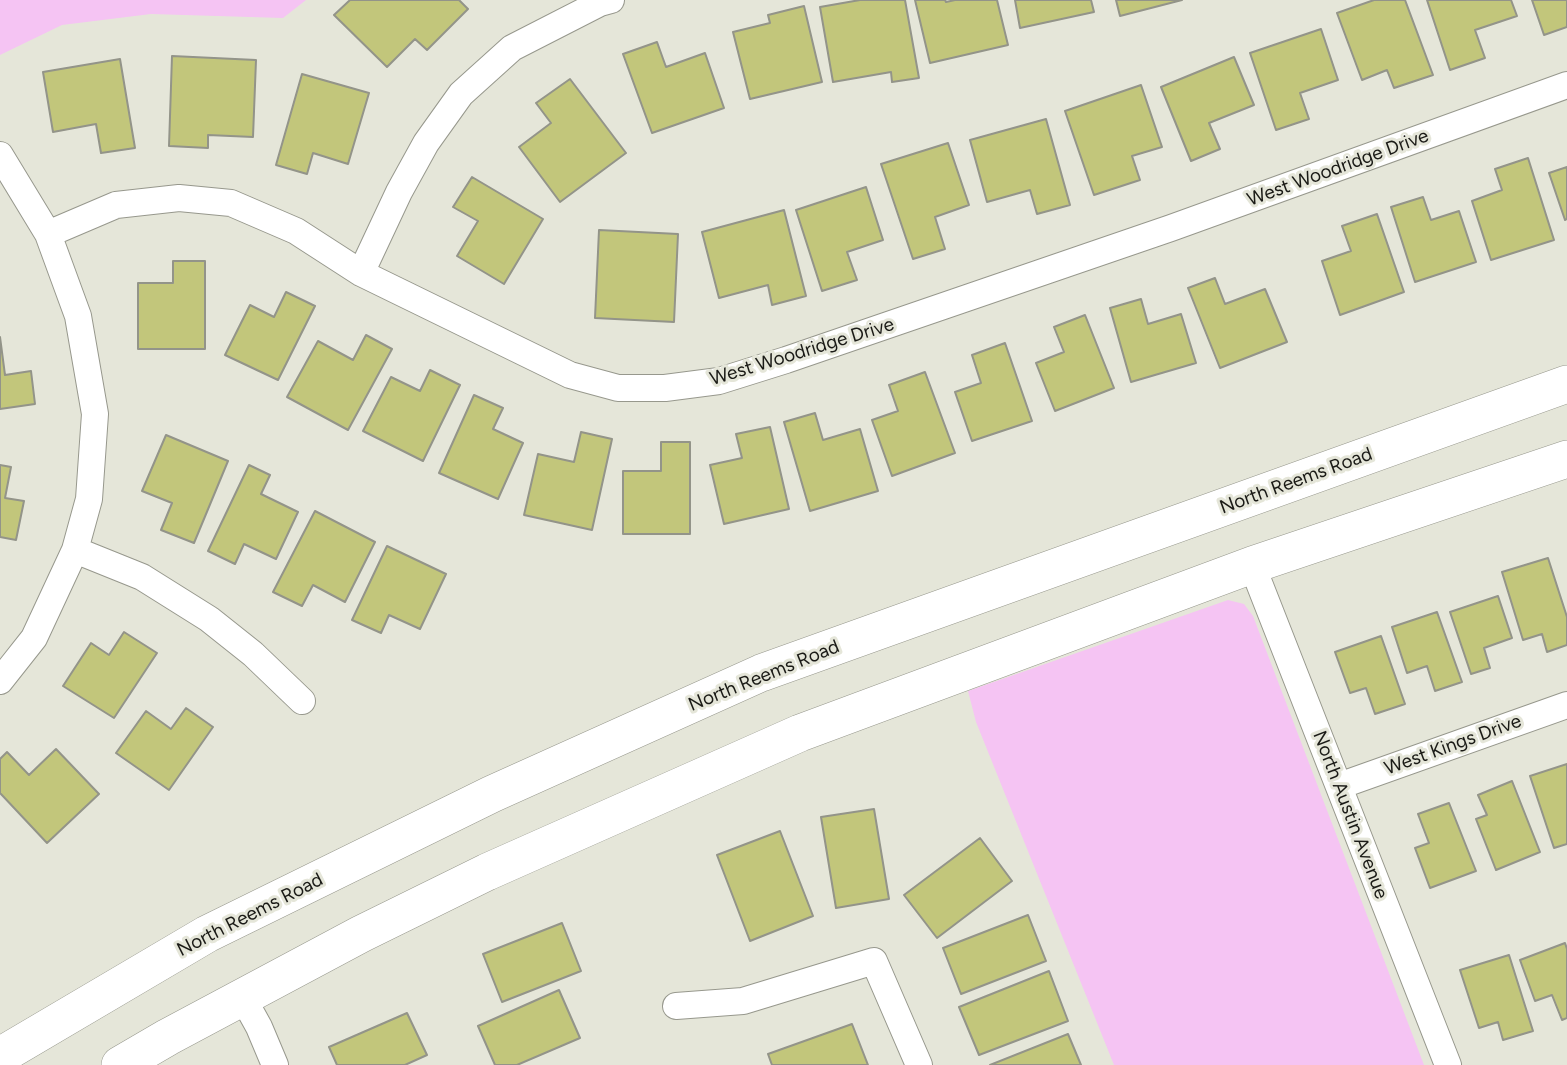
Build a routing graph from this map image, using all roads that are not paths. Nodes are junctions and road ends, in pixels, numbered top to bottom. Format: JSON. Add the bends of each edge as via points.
{"nodes":[{"id":1,"x":611,"y":0,"type":"edge"},
{"id":2,"x":1567,"y":85,"type":"edge"},
{"id":3,"x":0,"y":155,"type":"edge"},
{"id":4,"x":48,"y":234,"type":"junction"},
{"id":5,"x":361,"y":274,"type":"junction"},
{"id":6,"x":1567,"y":384,"type":"edge"},
{"id":7,"x":1567,"y":459,"type":"edge"},
{"id":8,"x":75,"y":550,"type":"junction"},
{"id":9,"x":1252,"y":565,"type":"junction"},
{"id":10,"x":0,"y":681,"type":"edge"},
{"id":11,"x":302,"y":701,"type":"dead end"},
{"id":12,"x":1567,"y":705,"type":"edge"},
{"id":13,"x":1339,"y":786,"type":"junction"},
{"id":14,"x":243,"y":998,"type":"junction"},
{"id":15,"x":676,"y":1006,"type":"dead end"},
{"id":16,"x":0,"y":1056,"type":"edge"},
{"id":17,"x":120,"y":1065,"type":"edge"},
{"id":18,"x":275,"y":1065,"type":"edge"},
{"id":19,"x":919,"y":1065,"type":"edge"},
{"id":20,"x":1448,"y":1065,"type":"edge"}],
"edges":[{"from":1,"to":5,"type":"street","via":[[512,48],[461,94],[426,143]]},
{"from":2,"to":5,"type":"street","name":"West Woodridge Drive","via":[[1158,233],[719,381],[618,388],[570,375]]},
{"from":3,"to":4,"type":"street"},
{"from":4,"to":5,"type":"street","name":"West Woodridge Drive","via":[[116,205],[179,198],[231,203],[296,231]]},
{"from":4,"to":8,"type":"street","via":[[78,316],[95,414],[89,499]]},
{"from":6,"to":16,"type":"main road","name":"North Reems Road","via":[[761,673],[492,794],[207,934]]},
{"from":7,"to":9,"type":"main road"},
{"from":8,"to":10,"type":"street","via":[[34,638]]},
{"from":8,"to":11,"type":"street","via":[[142,577],[209,619]]},
{"from":9,"to":13,"type":"street","name":"North Austin Avenue"},
{"from":9,"to":14,"type":"main road","via":[[800,733],[487,872]]},
{"from":12,"to":13,"type":"street","name":"West Kings Drive"},
{"from":13,"to":20,"type":"street","name":"North Austin Avenue"},
{"from":14,"to":17,"type":"main road"},
{"from":14,"to":18,"type":"street"},
{"from":15,"to":19,"type":"street","via":[[743,1001],[874,961]]}]}
